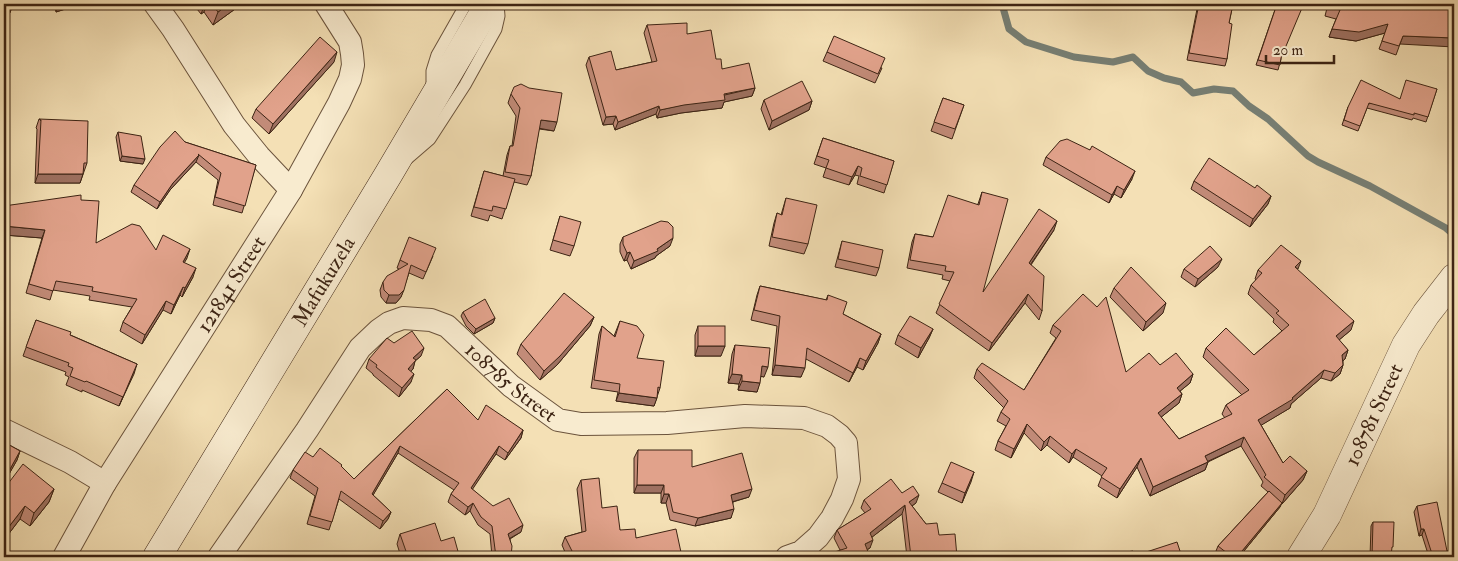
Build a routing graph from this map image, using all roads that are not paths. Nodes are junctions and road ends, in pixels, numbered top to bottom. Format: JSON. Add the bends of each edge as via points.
{"nodes":[{"id":1,"x":155,"y":4,"type":"edge"},
{"id":2,"x":326,"y":4,"type":"edge"},
{"id":3,"x":466,"y":4,"type":"edge"},
{"id":4,"x":489,"y":4,"type":"edge"},
{"id":5,"x":498,"y":4,"type":"edge"},
{"id":6,"x":432,"y":102,"type":"junction"},
{"id":7,"x":388,"y":175,"type":"junction"},
{"id":8,"x":291,"y":190,"type":"junction"},
{"id":9,"x":1454,"y":278,"type":"edge"},
{"id":10,"x":4,"y":430,"type":"edge"},
{"id":11,"x":105,"y":484,"type":"junction"},
{"id":12,"x":64,"y":557,"type":"edge"},
{"id":13,"x":156,"y":557,"type":"edge"},
{"id":14,"x":219,"y":557,"type":"edge"},
{"id":15,"x":787,"y":557,"type":"edge"},
{"id":16,"x":1301,"y":557,"type":"edge"}],
"edges":[{"from":1,"to":8,"type":"street","via":[[234,125]]},
{"from":2,"to":8,"type":"street","name":"121841 Street","via":[[350,42],[353,65],[339,103]]},
{"from":3,"to":6,"type":"lane","via":[[437,55],[432,71]]},
{"from":4,"to":6,"type":"main road","name":"Mafukuzela"},
{"from":5,"to":7,"type":"lane","via":[[496,29],[465,85],[430,139]]},
{"from":6,"to":7,"type":"main road","name":"Mafukuzela"},
{"from":7,"to":13,"type":"main road","name":"Mafukuzela"},
{"from":8,"to":11,"type":"street","name":"121841 Street"},
{"from":9,"to":16,"type":"main road","name":"108781 Street","via":[[1406,345],[1327,515]]},
{"from":10,"to":11,"type":"street","via":[[70,462]]},
{"from":11,"to":12,"type":"street","name":"121841 Street"},
{"from":14,"to":15,"type":"street","name":"108785 Street","via":[[360,348],[389,323],[403,318],[431,320],[447,326],[511,386],[558,420],[581,424],[667,423],[746,416],[804,418],[827,426],[846,443],[849,479],[832,518],[818,537],[801,552]]}]}
